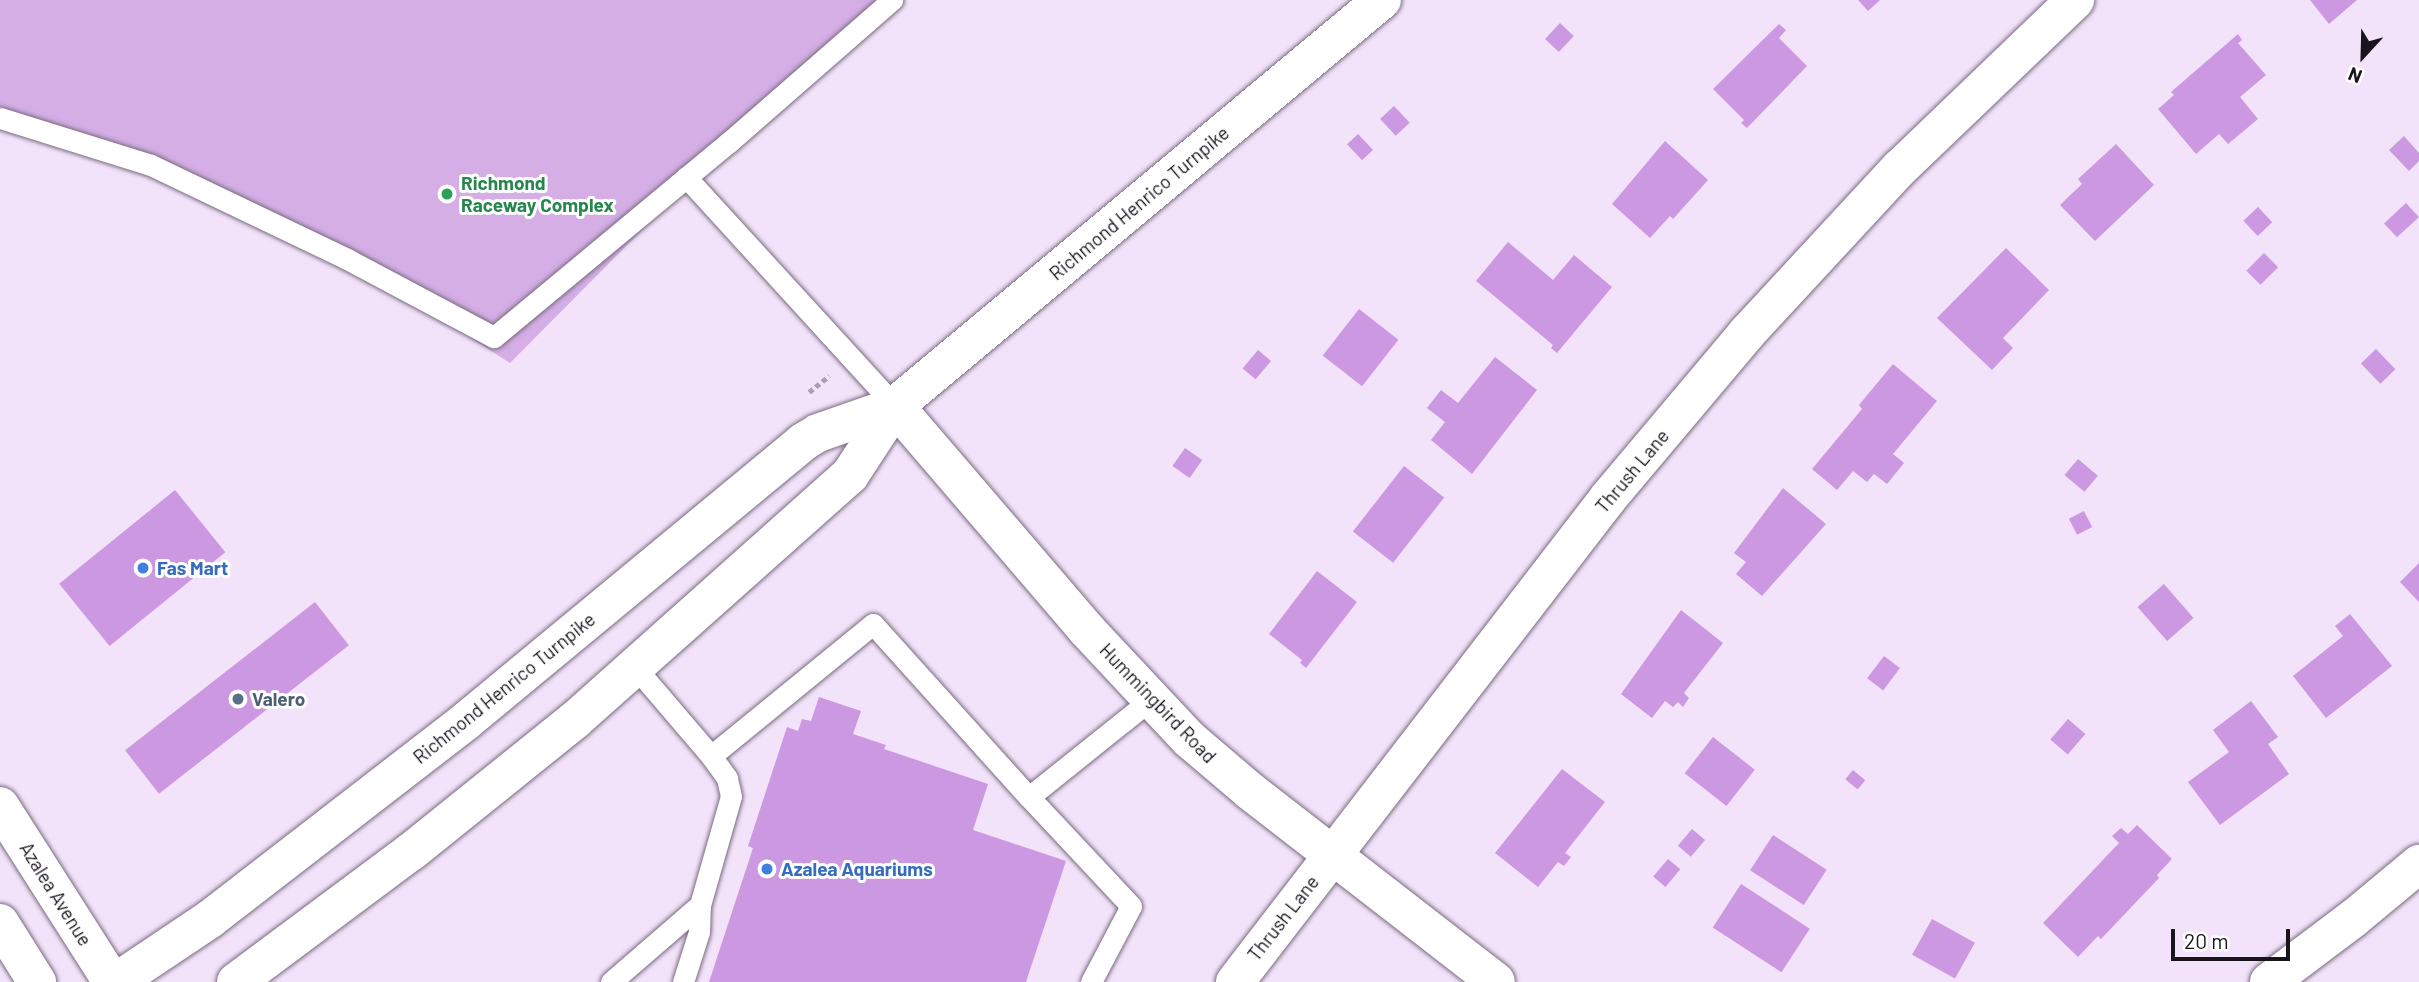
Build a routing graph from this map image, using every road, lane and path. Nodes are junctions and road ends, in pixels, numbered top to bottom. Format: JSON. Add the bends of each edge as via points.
{"nodes":[{"id":1,"x":892,"y":0,"type":"edge"},
{"id":2,"x":1382,"y":0,"type":"edge"},
{"id":3,"x":2075,"y":0,"type":"edge"},
{"id":4,"x":0,"y":118,"type":"edge"},
{"id":5,"x":686,"y":177,"type":"junction"},
{"id":6,"x":895,"y":406,"type":"junction"},
{"id":7,"x":635,"y":667,"type":"junction"},
{"id":8,"x":1150,"y":700,"type":"junction"},
{"id":9,"x":711,"y":756,"type":"junction"},
{"id":10,"x":1029,"y":797,"type":"junction"},
{"id":11,"x":0,"y":806,"type":"edge"},
{"id":12,"x":1332,"y":855,"type":"junction"},
{"id":13,"x":2419,"y":864,"type":"edge"},
{"id":14,"x":700,"y":905,"type":"junction"},
{"id":15,"x":0,"y":923,"type":"edge"},
{"id":16,"x":37,"y":982,"type":"edge"},
{"id":17,"x":114,"y":982,"type":"edge"},
{"id":18,"x":236,"y":982,"type":"edge"},
{"id":19,"x":611,"y":982,"type":"edge"},
{"id":20,"x":683,"y":982,"type":"edge"},
{"id":21,"x":1091,"y":982,"type":"edge"},
{"id":22,"x":1235,"y":982,"type":"edge"},
{"id":23,"x":1496,"y":982,"type":"edge"},
{"id":24,"x":2269,"y":982,"type":"edge"}],
"edges":[{"from":1,"to":5,"type":"lane"},
{"from":2,"to":6,"type":"street","name":"Richmond Henrico Turnpike"},
{"from":3,"to":12,"type":"street","name":"Thrush Lane","via":[[1899,169],[1747,333],[1609,497]]},
{"from":4,"to":5,"type":"lane","via":[[152,164],[494,337]]},
{"from":5,"to":6,"type":"lane"},
{"from":6,"to":7,"type":"street","name":"Richmond Henrico Turnpike","via":[[850,475]]},
{"from":6,"to":8,"type":"street","name":"Hummingbird Road"},
{"from":6,"to":17,"type":"street","name":"Richmond Henrico Turnpike","via":[[803,442],[466,721],[210,919]]},
{"from":7,"to":9,"type":"lane"},
{"from":7,"to":18,"type":"street","name":"Richmond Henrico Turnpike","via":[[472,803]]},
{"from":8,"to":10,"type":"lane"},
{"from":8,"to":12,"type":"street","name":"Hummingbird Road","via":[[1250,791]]},
{"from":9,"to":10,"type":"lane","via":[[873,624]]},
{"from":9,"to":14,"type":"lane","via":[[727,778],[731,796]]},
{"from":10,"to":21,"type":"lane","via":[[1131,906]]},
{"from":11,"to":17,"type":"street","name":"Azalea Avenue"},
{"from":12,"to":22,"type":"street","name":"Thrush Lane"},
{"from":12,"to":23,"type":"street","name":"Hummingbird Road"},
{"from":13,"to":24,"type":"street"},
{"from":14,"to":19,"type":"lane"},
{"from":14,"to":20,"type":"lane","via":[[699,932]]},
{"from":15,"to":16,"type":"street"}]}
